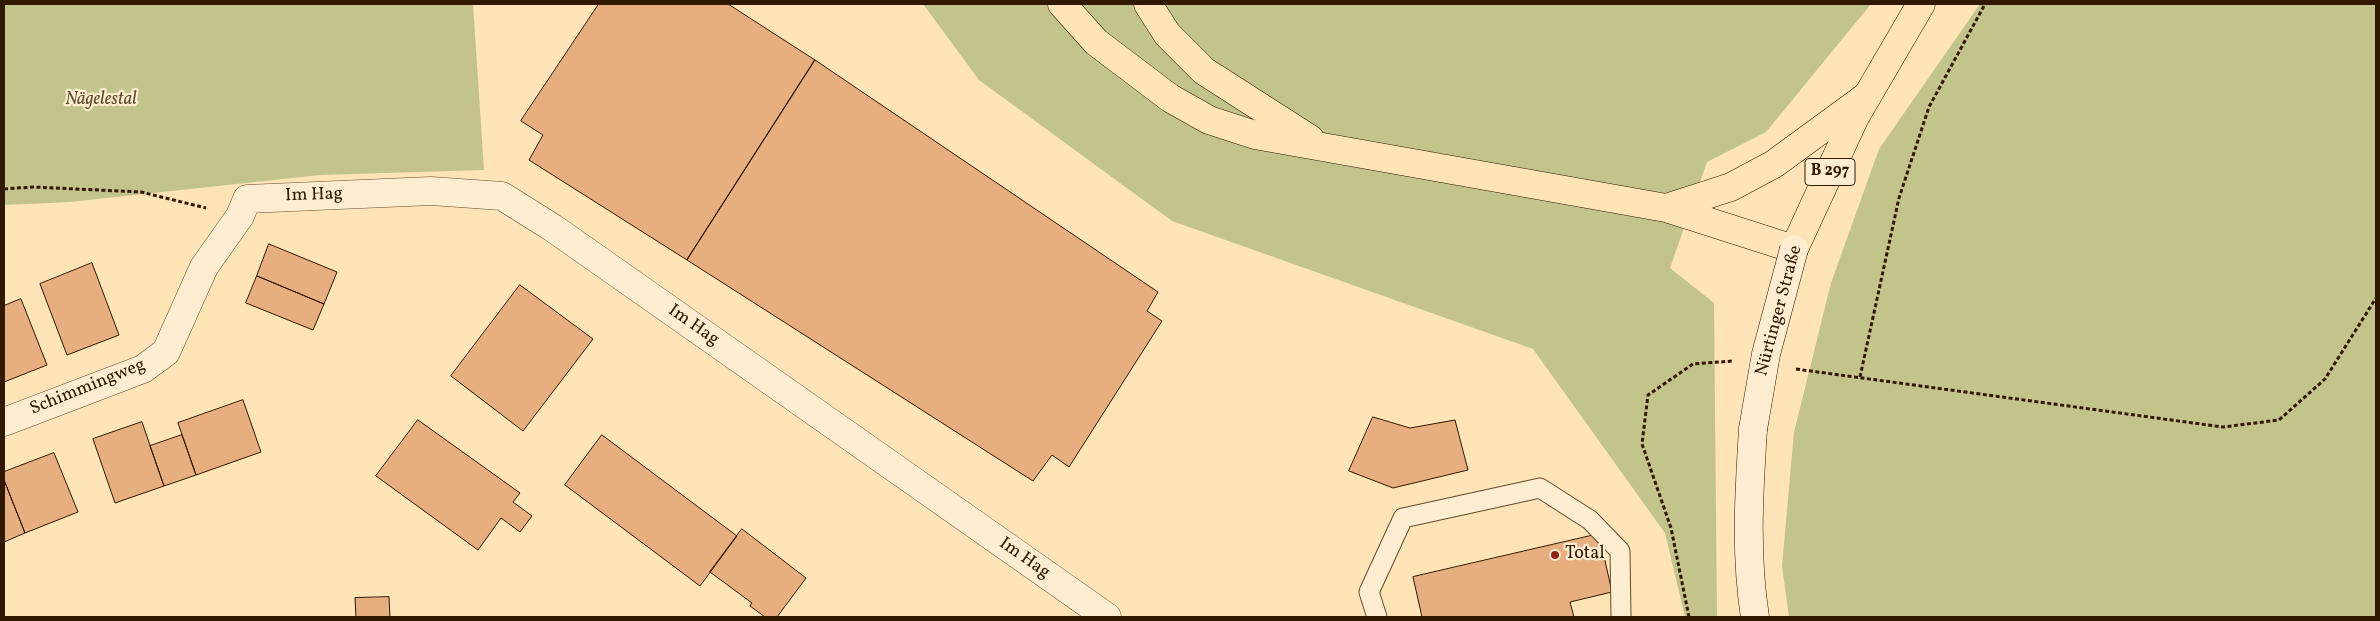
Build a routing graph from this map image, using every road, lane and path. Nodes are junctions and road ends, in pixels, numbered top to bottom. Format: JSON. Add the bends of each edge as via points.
{"nodes":[{"id":1,"x":1062,"y":4,"type":"edge"},
{"id":2,"x":1148,"y":4,"type":"edge"},
{"id":3,"x":1921,"y":4,"type":"edge"},
{"id":4,"x":1985,"y":4,"type":"edge"},
{"id":5,"x":1867,"y":96,"type":"junction"},
{"id":6,"x":1319,"y":145,"type":"junction"},
{"id":7,"x":4,"y":189,"type":"edge"},
{"id":8,"x":1666,"y":208,"type":"junction"},
{"id":9,"x":240,"y":216,"type":"junction"},
{"id":10,"x":1794,"y":249,"type":"junction"},
{"id":11,"x":2376,"y":298,"type":"edge"},
{"id":12,"x":1736,"y":361,"type":"dead end"},
{"id":13,"x":1793,"y":368,"type":"dead end"},
{"id":14,"x":1860,"y":377,"type":"junction"},
{"id":15,"x":4,"y":422,"type":"edge"},
{"id":16,"x":1107,"y":617,"type":"edge"},
{"id":17,"x":1377,"y":617,"type":"edge"},
{"id":18,"x":1621,"y":617,"type":"edge"},
{"id":19,"x":1689,"y":617,"type":"edge"},
{"id":20,"x":1755,"y":617,"type":"edge"}],
"edges":[{"from":1,"to":6,"type":"main road","via":[[1096,42],[1170,98],[1209,120],[1255,135]]},
{"from":2,"to":6,"type":"main road","via":[[1167,34],[1204,71]]},
{"from":3,"to":5,"type":"main road","name":"Nürtinger Straße","number":"B 297"},
{"from":4,"to":14,"type":"path","via":[[1929,107],[1899,198]]},
{"from":5,"to":8,"type":"main road","via":[[1774,164],[1731,187]]},
{"from":5,"to":10,"type":"main road","name":"Nürtinger Straße","number":"B 297"},
{"from":6,"to":8,"type":"main road"},
{"from":7,"to":9,"type":"path","via":[[33,187],[141,192]]},
{"from":8,"to":10,"type":"main road"},
{"from":9,"to":15,"type":"street","name":"Schimmingweg","via":[[204,266],[166,352],[142,369]]},
{"from":9,"to":16,"type":"street","name":"Im Hag","via":[[247,199],[431,191],[502,196],[553,228]]},
{"from":10,"to":20,"type":"street","name":"Nürtinger Straße","bridge":true,"via":[[1766,354],[1753,429],[1747,515]]},
{"from":11,"to":14,"type":"path","via":[[2325,379],[2279,420],[2223,427]]},
{"from":12,"to":19,"type":"path","via":[[1693,364],[1648,396],[1642,444],[1672,528]]},
{"from":13,"to":14,"type":"path"},
{"from":17,"to":18,"type":"lane","via":[[1369,592],[1403,518],[1540,488],[1590,520],[1620,551]]}]}
